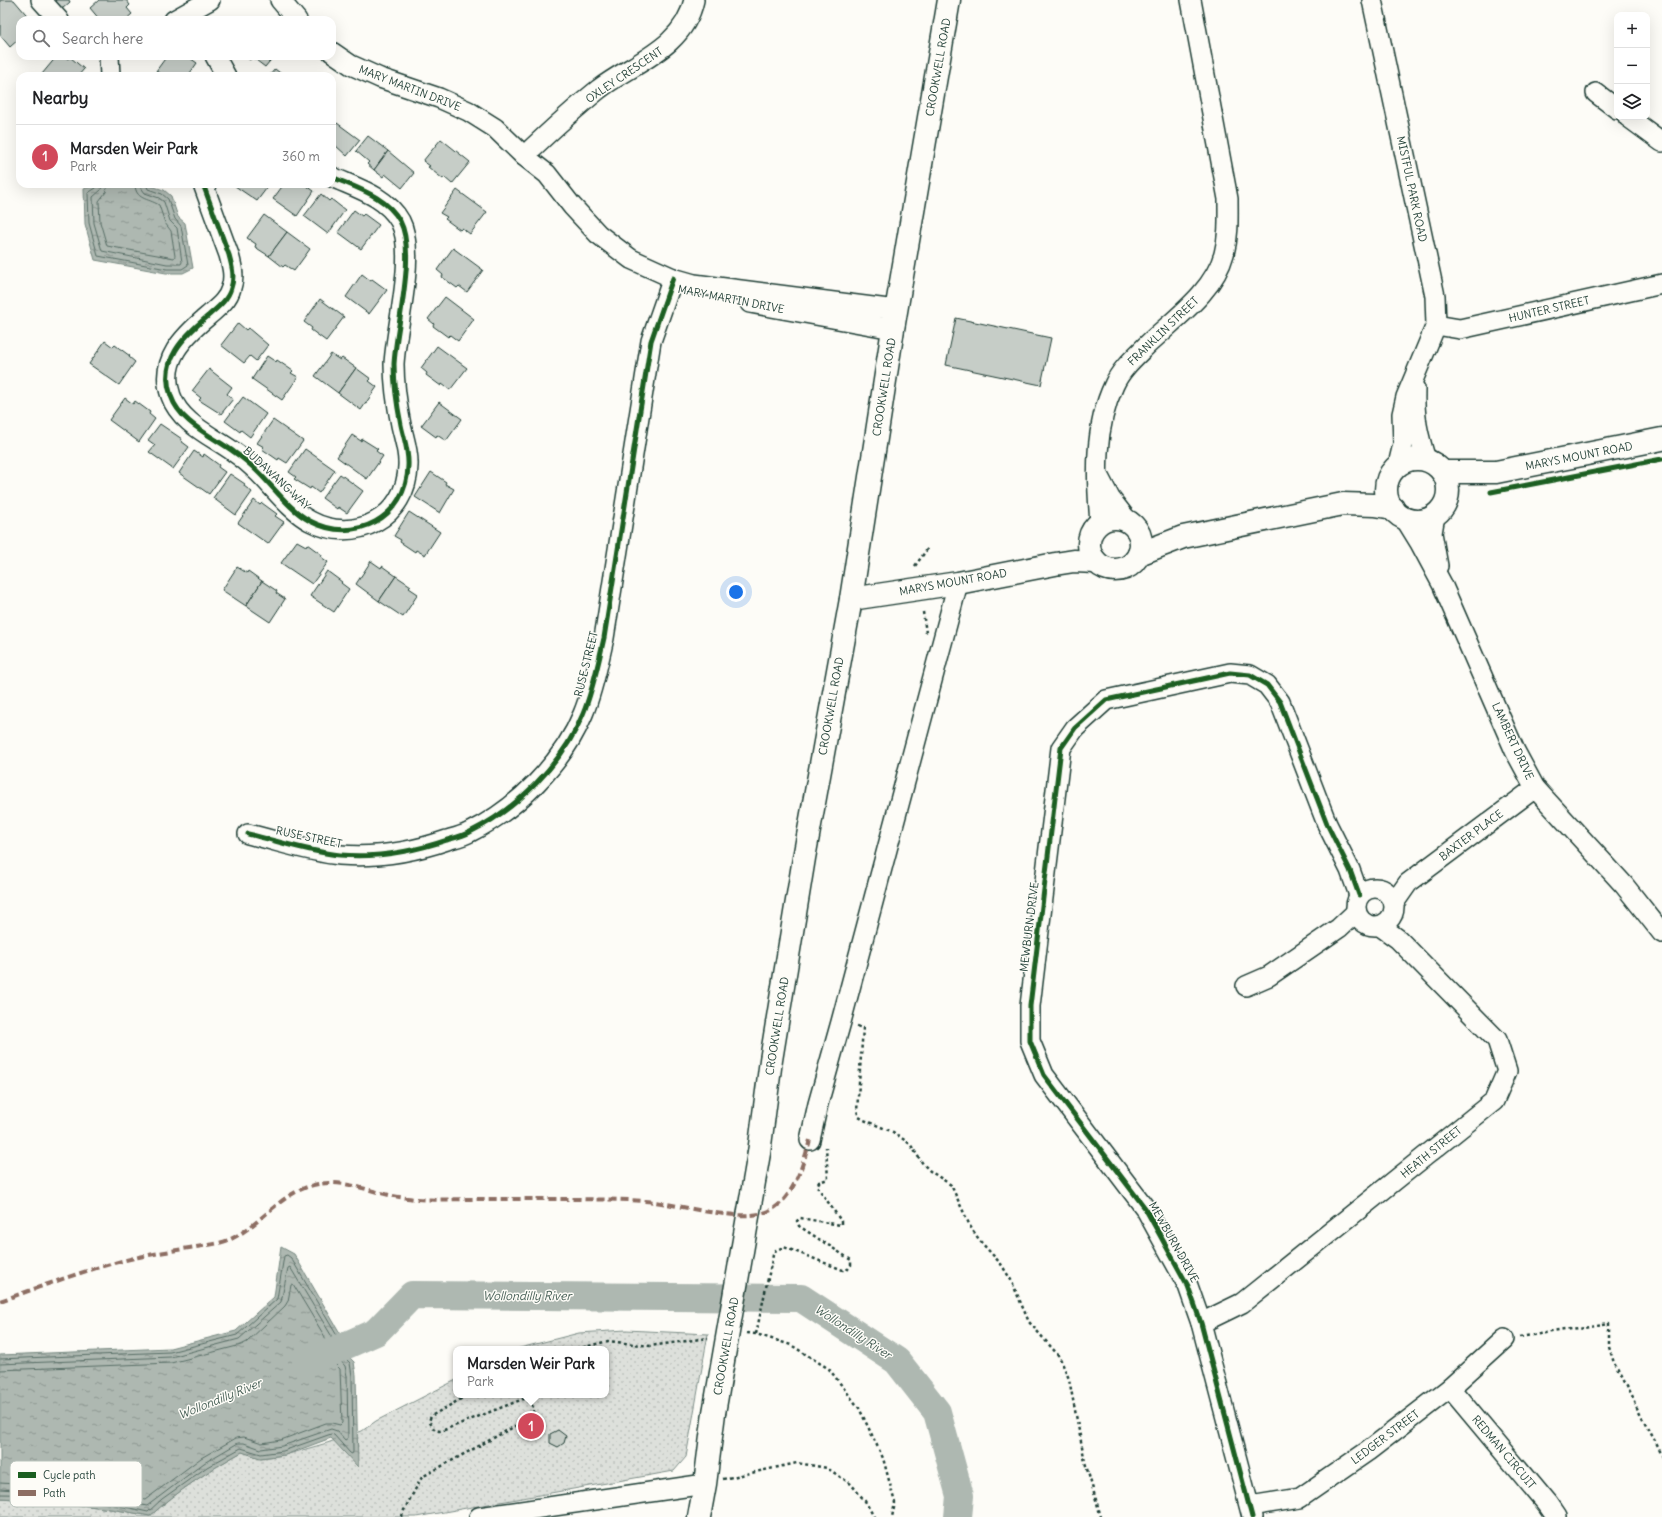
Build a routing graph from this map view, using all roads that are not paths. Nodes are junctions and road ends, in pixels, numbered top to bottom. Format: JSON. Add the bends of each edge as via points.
{"nodes":[{"id":1,"x":41,"y":0,"type":"edge"},
{"id":2,"x":210,"y":0,"type":"edge"},
{"id":3,"x":280,"y":0,"type":"edge"},
{"id":4,"x":694,"y":0,"type":"edge"},
{"id":5,"x":949,"y":0,"type":"edge"},
{"id":6,"x":1191,"y":0,"type":"edge"},
{"id":7,"x":1372,"y":0,"type":"edge"},
{"id":8,"x":194,"y":15,"type":"edge"},
{"id":9,"x":55,"y":16,"type":"edge"},
{"id":10,"x":294,"y":16,"type":"edge"},
{"id":11,"x":336,"y":55,"type":"edge"},
{"id":12,"x":109,"y":60,"type":"edge"},
{"id":13,"x":218,"y":60,"type":"edge"},
{"id":14,"x":110,"y":72,"type":"edge"},
{"id":15,"x":224,"y":72,"type":"edge"},
{"id":16,"x":1596,"y":93,"type":"dead end"},
{"id":17,"x":1614,"y":107,"type":"edge"},
{"id":18,"x":1632,"y":120,"type":"edge"},
{"id":19,"x":1662,"y":142,"type":"edge"},
{"id":20,"x":524,"y":156,"type":"junction"},
{"id":21,"x":336,"y":179,"type":"edge"},
{"id":22,"x":204,"y":188,"type":"edge"},
{"id":23,"x":671,"y":283,"type":"junction"},
{"id":24,"x":1662,"y":284,"type":"edge"},
{"id":25,"x":895,"y":320,"type":"junction"},
{"id":26,"x":1436,"y":325,"type":"junction"},
{"id":27,"x":1416,"y":375,"type":"junction"},
{"id":28,"x":1662,"y":439,"type":"edge"},
{"id":29,"x":1434,"y":466,"type":"junction"},
{"id":30,"x":1496,"y":472,"type":"junction"},
{"id":31,"x":1393,"y":473,"type":"junction"},
{"id":32,"x":1097,"y":474,"type":"junction"},
{"id":33,"x":1343,"y":504,"type":"junction"},
{"id":34,"x":1441,"y":507,"type":"junction"},
{"id":35,"x":1398,"y":513,"type":"junction"},
{"id":36,"x":1131,"y":523,"type":"junction"},
{"id":37,"x":1095,"y":529,"type":"junction"},
{"id":38,"x":1183,"y":537,"type":"junction"},
{"id":39,"x":1139,"y":554,"type":"junction"},
{"id":40,"x":1096,"y":562,"type":"junction"},
{"id":41,"x":1055,"y":564,"type":"junction"},
{"id":42,"x":958,"y":583,"type":"junction"},
{"id":43,"x":1442,"y":584,"type":"junction"},
{"id":44,"x":851,"y":599,"type":"junction"},
{"id":45,"x":1535,"y":788,"type":"junction"},
{"id":46,"x":248,"y":834,"type":"dead end"},
{"id":47,"x":1375,"y":907,"type":"junction"},
{"id":48,"x":1662,"y":933,"type":"edge"},
{"id":49,"x":1246,"y":986,"type":"dead end"},
{"id":50,"x":818,"y":1140,"type":"road end"},
{"id":51,"x":1201,"y":1323,"type":"junction"},
{"id":52,"x":1504,"y":1338,"type":"road end"},
{"id":53,"x":1450,"y":1388,"type":"junction"},
{"id":54,"x":706,"y":1484,"type":"junction"},
{"id":55,"x":1251,"y":1512,"type":"edge"},
{"id":56,"x":479,"y":1517,"type":"edge"},
{"id":57,"x":699,"y":1517,"type":"edge"},
{"id":58,"x":1556,"y":1517,"type":"edge"}],
"edges":[{"from":1,"to":9,"type":"street"},
{"from":2,"to":8,"type":"street"},
{"from":3,"to":10,"type":"street"},
{"from":4,"to":20,"type":"street","name":"OXLEY CRESCENT","via":[[685,23],[663,49],[600,88]]},
{"from":5,"to":25,"type":"main road","name":"CROOKWELL ROAD"},
{"from":6,"to":32,"type":"street","name":"FRANKLIN STREET","via":[[1228,199],[1228,231],[1224,255],[1213,277],[1197,299],[1131,360],[1115,384],[1104,412]]},
{"from":7,"to":26,"type":"street","name":"MISTFUL PARK ROAD","via":[[1435,296]]},
{"from":11,"to":20,"type":"street","name":"MARY MARTIN DRIVE","via":[[351,65],[380,78],[440,98],[468,111],[495,128]]},
{"from":12,"to":14,"type":"street"},
{"from":13,"to":15,"type":"street"},
{"from":16,"to":17,"type":"street"},
{"from":18,"to":19,"type":"street"},
{"from":20,"to":23,"type":"street","name":"MARY MARTIN DRIVE","via":[[547,174],[598,234],[631,259]]},
{"from":21,"to":22,"type":"street","name":"BUDAWANG WAY","via":[[378,198],[392,210],[400,222],[407,255],[394,381],[407,452],[407,481],[395,506],[386,515],[362,528],[347,530],[333,530],[308,520],[246,461],[189,421],[174,405],[168,376],[170,360],[185,336],[227,297],[232,288],[229,255]]},
{"from":23,"to":25,"type":"street","name":"MARY MARTIN DRIVE","via":[[694,284]]},
{"from":23,"to":46,"type":"street","name":"RUSE STREET","via":[[651,341],[604,638],[594,683],[583,715],[565,748],[540,780],[509,808],[470,833],[427,847],[386,855],[339,855]]},
{"from":24,"to":26,"type":"street","name":"HUNTER STREET","via":[[1460,329]]},
{"from":25,"to":44,"type":"main road","name":"CROOKWELL ROAD"},
{"from":26,"to":27,"type":"street","name":"MISTFUL PARK ROAD"},
{"from":27,"to":29,"type":"street","name":"MISTFUL PARK ROAD","via":[[1414,410],[1417,431]]},
{"from":27,"to":31,"type":"street","name":"MISTFUL PARK ROAD","via":[[1402,414],[1404,444]]},
{"from":28,"to":30,"type":"main road","name":"MARYS MOUNT ROAD"},
{"from":29,"to":30,"type":"main road","name":"MARYS MOUNT ROAD"},
{"from":29,"to":31,"type":"main road","via":[[1417,459],[1407,460]]},
{"from":29,"to":34,"type":"main road","via":[[1447,481],[1448,490]]},
{"from":30,"to":34,"type":"main road","name":"MARYS MOUNT ROAD","via":[[1462,488]]},
{"from":31,"to":33,"type":"main road"},
{"from":31,"to":35,"type":"main road","via":[[1386,490],[1388,500]]},
{"from":32,"to":36,"type":"street","via":[[1110,498]]},
{"from":32,"to":37,"type":"street","name":"FRANKLIN STREET"},
{"from":33,"to":35,"type":"main road","via":[[1375,505]]},
{"from":33,"to":38,"type":"main road"},
{"from":34,"to":35,"type":"main road","via":[[1420,520],[1412,520]]},
{"from":34,"to":43,"type":"street","name":"LAMBERT DRIVE","via":[[1432,533]]},
{"from":35,"to":43,"type":"street","name":"LAMBERT DRIVE","via":[[1417,539]]},
{"from":36,"to":37,"type":"main road","via":[[1113,517]]},
{"from":36,"to":38,"type":"main road"},
{"from":36,"to":39,"type":"main road","via":[[1141,540]]},
{"from":37,"to":40,"type":"main road","via":[[1089,550]]},
{"from":37,"to":41,"type":"main road","name":"MARYS MOUNT ROAD"},
{"from":38,"to":39,"type":"main road"},
{"from":39,"to":40,"type":"main road","via":[[1134,562],[1120,570],[1111,570]]},
{"from":40,"to":41,"type":"main road","name":"MARYS MOUNT ROAD","via":[[1074,561]]},
{"from":41,"to":42,"type":"main road","name":"MARYS MOUNT ROAD"},
{"from":42,"to":44,"type":"main road","name":"MARYS MOUNT ROAD"},
{"from":42,"to":50,"type":"street","via":[[851,1027],[818,1104]]},
{"from":43,"to":45,"type":"street","name":"LAMBERT DRIVE","via":[[1515,751]]},
{"from":44,"to":54,"type":"main road","name":"CROOKWELL ROAD","bridge":true,"via":[[771,1060],[759,1153],[714,1413]]},
{"from":45,"to":47,"type":"street","name":"BAXTER PLACE"},
{"from":45,"to":48,"type":"street","name":"LAMBERT DRIVE","via":[[1624,885]]},
{"from":47,"to":49,"type":"street","name":"BAXTER PLACE","via":[[1339,928],[1269,976]]},
{"from":47,"to":51,"type":"street","name":"HEATH STREET","via":[[1398,939],[1497,1040],[1507,1071],[1494,1101],[1242,1304]]},
{"from":47,"to":51,"type":"street","name":"MEWBURN DRIVE","via":[[1350,870],[1328,824],[1280,702],[1267,685],[1250,675],[1230,673],[1106,700],[1075,728],[1061,748],[1030,1006],[1030,1041],[1044,1074],[1145,1208],[1188,1286]]},
{"from":51,"to":55,"type":"street","name":"MEWBURN DRIVE"},
{"from":52,"to":53,"type":"street","name":"LEDGER STREET"},
{"from":53,"to":55,"type":"street","name":"LEDGER STREET","via":[[1368,1451],[1300,1498]]},
{"from":53,"to":58,"type":"street","name":"REDMAN CIRCUIT"},
{"from":54,"to":56,"type":"street"},
{"from":54,"to":57,"type":"main road","name":"CROOKWELL ROAD"}]}
